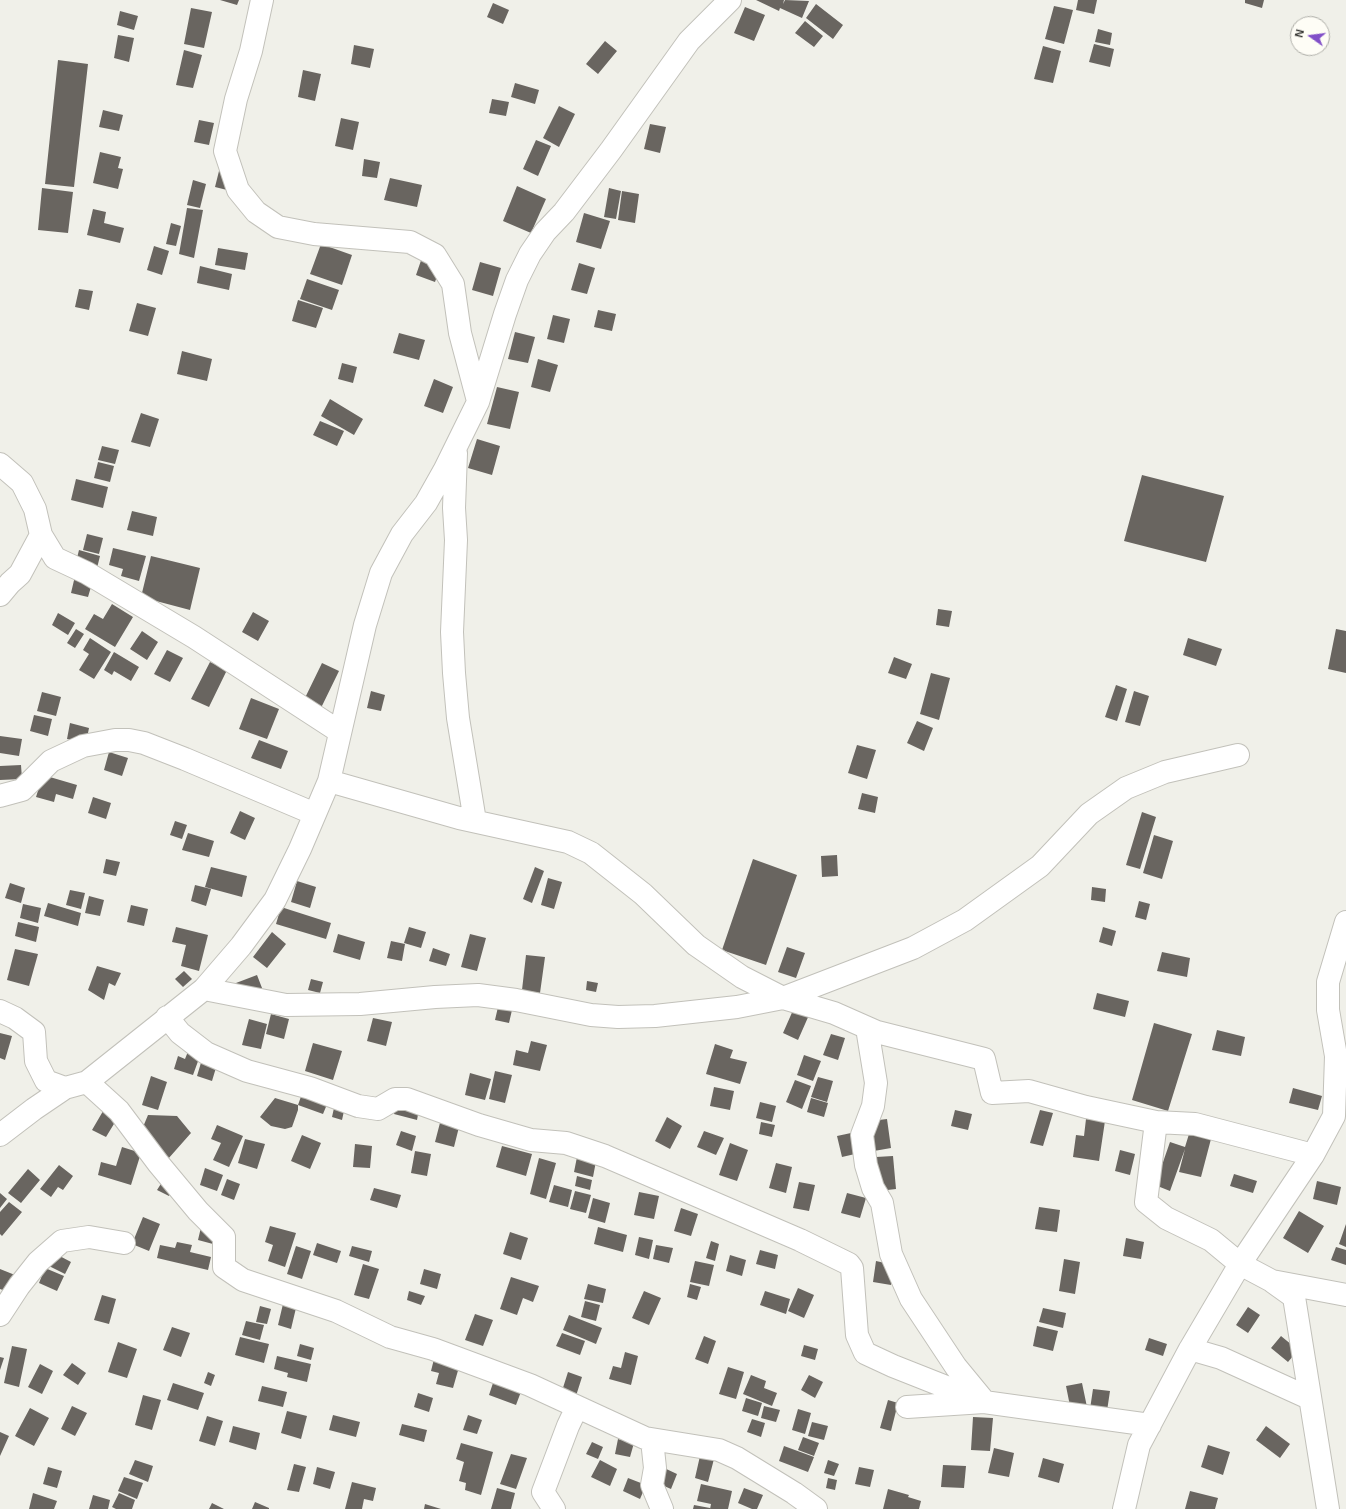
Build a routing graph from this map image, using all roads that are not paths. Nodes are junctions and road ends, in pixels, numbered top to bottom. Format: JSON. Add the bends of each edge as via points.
{"nodes":[{"id":1,"x":262,"y":0,"type":"edge"},
{"id":2,"x":730,"y":0,"type":"edge"},
{"id":3,"x":478,"y":402,"type":"junction"},
{"id":4,"x":456,"y":448,"type":"junction"},
{"id":5,"x":0,"y":464,"type":"edge"},
{"id":6,"x":41,"y":535,"type":"junction"},
{"id":7,"x":0,"y":595,"type":"edge"},
{"id":8,"x":340,"y":732,"type":"junction"},
{"id":9,"x":1238,"y":755,"type":"dead end"},
{"id":10,"x":328,"y":781,"type":"junction"},
{"id":11,"x":0,"y":796,"type":"edge"},
{"id":12,"x":315,"y":814,"type":"junction"},
{"id":13,"x":475,"y":821,"type":"junction"},
{"id":14,"x":1346,"y":922,"type":"edge"},
{"id":15,"x":204,"y":989,"type":"junction"},
{"id":16,"x":783,"y":998,"type":"junction"},
{"id":17,"x":0,"y":1010,"type":"edge"},
{"id":18,"x":167,"y":1017,"type":"junction"},
{"id":19,"x":867,"y":1028,"type":"junction"},
{"id":20,"x":87,"y":1082,"type":"junction"},
{"id":21,"x":65,"y":1088,"type":"junction"},
{"id":22,"x":1340,"y":1119,"type":"edge"},
{"id":23,"x":1156,"y":1122,"type":"junction"},
{"id":24,"x":0,"y":1135,"type":"edge"},
{"id":25,"x":1312,"y":1155,"type":"junction"},
{"id":26,"x":124,"y":1243,"type":"dead end"},
{"id":27,"x":1240,"y":1264,"type":"junction"},
{"id":28,"x":1272,"y":1281,"type":"junction"},
{"id":29,"x":1346,"y":1295,"type":"edge"},
{"id":30,"x":0,"y":1316,"type":"edge"},
{"id":31,"x":1190,"y":1349,"type":"junction"},
{"id":32,"x":1309,"y":1398,"type":"junction"},
{"id":33,"x":984,"y":1402,"type":"junction"},
{"id":34,"x":907,"y":1406,"type":"dead end"},
{"id":35,"x":577,"y":1407,"type":"junction"},
{"id":36,"x":1150,"y":1425,"type":"junction"},
{"id":37,"x":652,"y":1440,"type":"junction"},
{"id":38,"x":554,"y":1509,"type":"edge"},
{"id":39,"x":662,"y":1509,"type":"edge"},
{"id":40,"x":816,"y":1509,"type":"edge"},
{"id":41,"x":1124,"y":1509,"type":"edge"},
{"id":42,"x":1328,"y":1509,"type":"edge"}],
"edges":[{"from":1,"to":3,"type":"street","via":[[252,51],[236,100],[226,151],[238,190],[256,212],[278,227],[314,234],[410,242],[435,255],[453,284],[460,333]]},
{"from":2,"to":3,"type":"street","via":[[689,41],[611,150],[530,254],[504,314]]},
{"from":3,"to":4,"type":"street"},
{"from":4,"to":8,"type":"street","via":[[426,503],[402,534],[381,573],[365,625]]},
{"from":4,"to":13,"type":"street","via":[[452,632],[454,673],[458,718]]},
{"from":5,"to":6,"type":"street","via":[[22,483],[35,509]]},
{"from":6,"to":7,"type":"street","via":[[20,574]]},
{"from":6,"to":8,"type":"street","via":[[55,558],[87,573],[206,645]]},
{"from":8,"to":10,"type":"street"},
{"from":9,"to":16,"type":"street","via":[[1165,772],[1126,788],[1089,814],[1040,866],[964,920],[913,948]]},
{"from":10,"to":12,"type":"street"},
{"from":10,"to":13,"type":"street"},
{"from":11,"to":12,"type":"street","via":[[22,790],[42,768],[72,750],[99,742],[128,740],[185,758]]},
{"from":12,"to":15,"type":"street","via":[[275,900],[242,946]]},
{"from":13,"to":16,"type":"street","via":[[568,842],[591,853],[643,894],[696,945],[742,977]]},
{"from":14,"to":22,"type":"street","via":[[1328,982],[1328,1010],[1336,1056]]},
{"from":15,"to":16,"type":"street","via":[[286,1005],[360,1004],[478,995],[618,1017],[655,1016],[737,1007]]},
{"from":15,"to":18,"type":"street"},
{"from":16,"to":19,"type":"street","via":[[834,1013]]},
{"from":17,"to":21,"type":"street","via":[[34,1032],[36,1061],[46,1081]]},
{"from":18,"to":20,"type":"street"},
{"from":18,"to":33,"type":"street","via":[[180,1033],[206,1053],[247,1071],[305,1087],[358,1106],[378,1109],[395,1099],[407,1099],[479,1126],[524,1138],[566,1143],[605,1156],[800,1240],[849,1264],[852,1268],[857,1335],[865,1353]]},
{"from":19,"to":23,"type":"street","via":[[984,1059],[992,1093],[1029,1091],[1086,1107]]},
{"from":19,"to":33,"type":"street","via":[[876,1083],[873,1106],[862,1135],[866,1165],[873,1188],[882,1203],[891,1254],[911,1299],[956,1367]]},
{"from":20,"to":21,"type":"street"},
{"from":20,"to":35,"type":"street","via":[[119,1111],[158,1163],[198,1211],[224,1237],[224,1267],[243,1280],[336,1311],[390,1337],[448,1354],[530,1385]]},
{"from":21,"to":24,"type":"street"},
{"from":22,"to":25,"type":"street"},
{"from":23,"to":25,"type":"street","via":[[1195,1124]]},
{"from":23,"to":27,"type":"street","via":[[1146,1202],[1166,1218],[1211,1240]]},
{"from":25,"to":27,"type":"street"},
{"from":26,"to":30,"type":"street","via":[[89,1237],[62,1241],[38,1262],[18,1286]]},
{"from":27,"to":28,"type":"street"},
{"from":27,"to":31,"type":"street"},
{"from":28,"to":29,"type":"street"},
{"from":28,"to":32,"type":"street","via":[[1294,1297]]},
{"from":31,"to":32,"type":"street","via":[[1221,1358]]},
{"from":31,"to":36,"type":"street"},
{"from":32,"to":42,"type":"street"},
{"from":33,"to":34,"type":"street"},
{"from":33,"to":36,"type":"street"},
{"from":35,"to":37,"type":"street"},
{"from":35,"to":38,"type":"street","via":[[543,1492]]},
{"from":36,"to":41,"type":"street","via":[[1139,1445]]},
{"from":37,"to":39,"type":"street","via":[[655,1468],[652,1485]]},
{"from":37,"to":40,"type":"street","via":[[719,1450],[737,1458]]}]}
